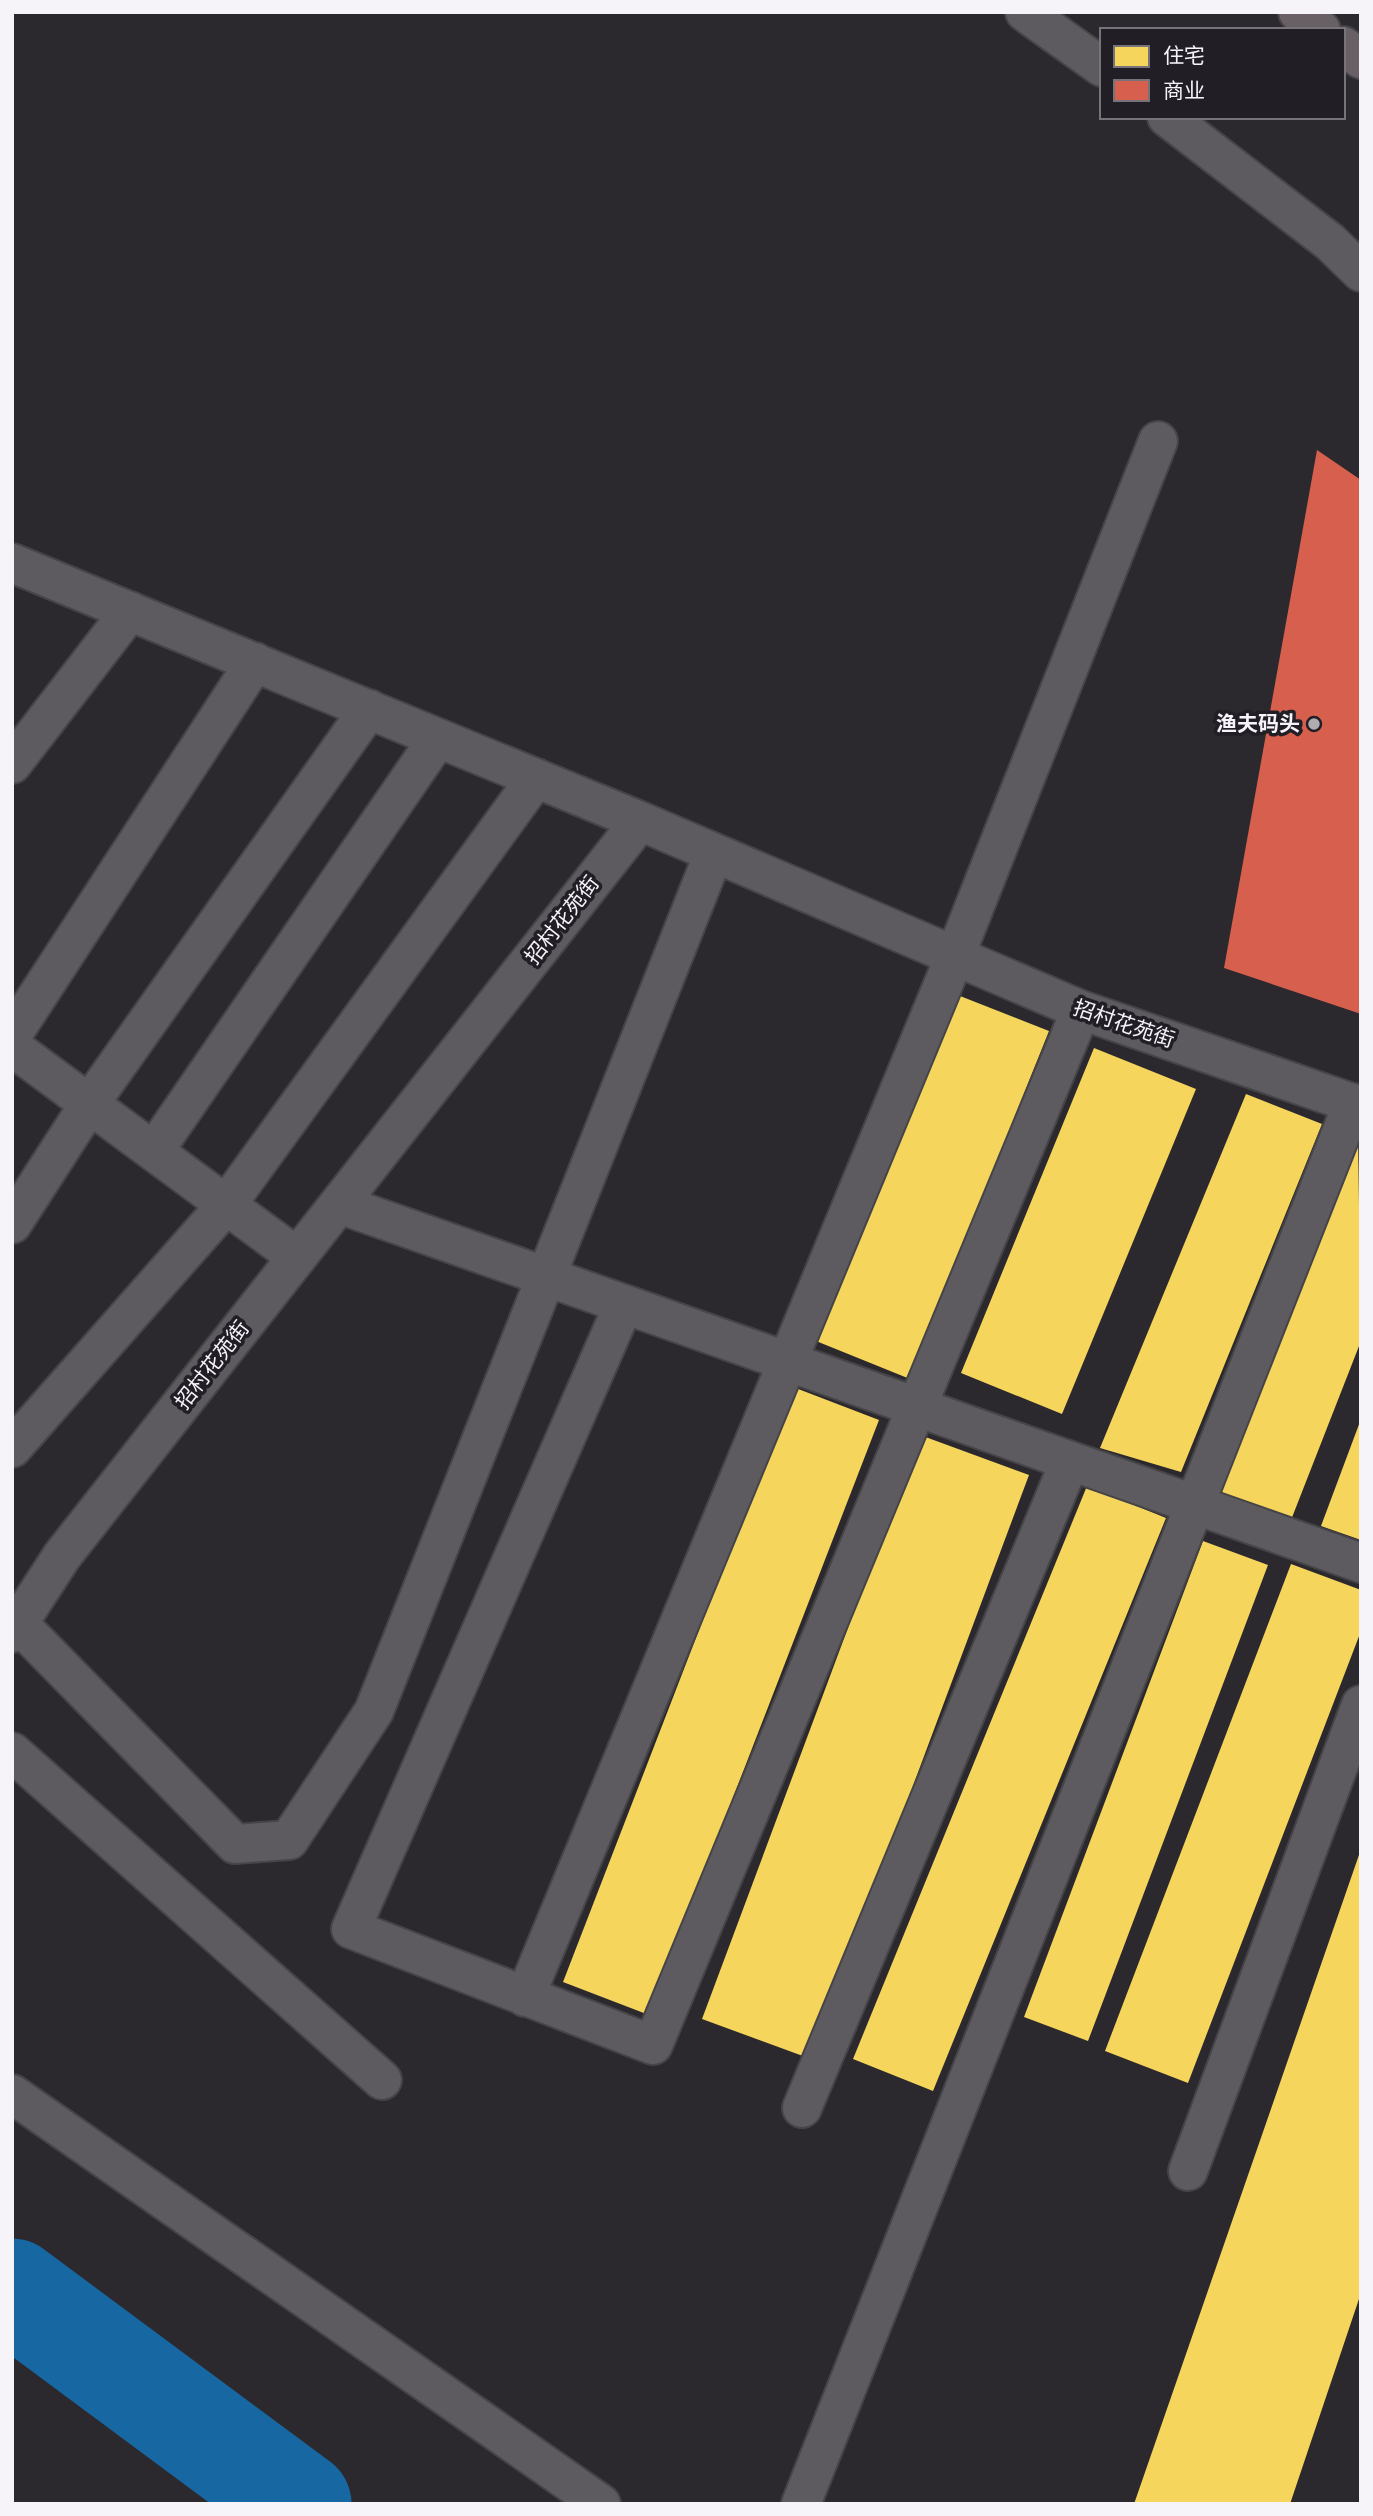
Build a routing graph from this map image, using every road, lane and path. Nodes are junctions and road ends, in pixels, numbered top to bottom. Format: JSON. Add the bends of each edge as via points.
{"nodes":[{"id":1,"x":1025,"y":12,"type":"edge"},
{"id":2,"x":1298,"y":12,"type":"edge"},
{"id":3,"x":1318,"y":28,"type":"edge"},
{"id":4,"x":1345,"y":47,"type":"edge"},
{"id":5,"x":1361,"y":59,"type":"edge"},
{"id":6,"x":1100,"y":66,"type":"edge"},
{"id":7,"x":1170,"y":119,"type":"edge"},
{"id":8,"x":1361,"y":272,"type":"edge"},
{"id":9,"x":1158,"y":442,"type":"dead end"},
{"id":10,"x":12,"y":563,"type":"edge"},
{"id":11,"x":130,"y":611,"type":"junction"},
{"id":12,"x":255,"y":662,"type":"junction"},
{"id":13,"x":369,"y":709,"type":"junction"},
{"id":14,"x":438,"y":738,"type":"junction"},
{"id":15,"x":12,"y":764,"type":"edge"},
{"id":16,"x":536,"y":778,"type":"junction"},
{"id":17,"x":640,"y":821,"type":"junction"},
{"id":18,"x":714,"y":853,"type":"junction"},
{"id":19,"x":955,"y":956,"type":"junction"},
{"id":20,"x":1081,"y":1010,"type":"junction"},
{"id":21,"x":12,"y":1035,"type":"edge"},
{"id":22,"x":12,"y":1047,"type":"edge"},
{"id":23,"x":89,"y":1103,"type":"junction"},
{"id":24,"x":1357,"y":1105,"type":"edge"},
{"id":25,"x":154,"y":1151,"type":"junction"},
{"id":26,"x":227,"y":1204,"type":"junction"},
{"id":27,"x":339,"y":1204,"type":"junction"},
{"id":28,"x":12,"y":1224,"type":"edge"},
{"id":29,"x":297,"y":1256,"type":"junction"},
{"id":30,"x":548,"y":1278,"type":"junction"},
{"id":31,"x":624,"y":1304,"type":"junction"},
{"id":32,"x":787,"y":1361,"type":"junction"},
{"id":33,"x":917,"y":1407,"type":"junction"},
{"id":34,"x":12,"y":1448,"type":"edge"},
{"id":35,"x":1070,"y":1461,"type":"junction"},
{"id":36,"x":1195,"y":1504,"type":"junction"},
{"id":37,"x":1361,"y":1563,"type":"edge"},
{"id":38,"x":14,"y":1625,"type":"edge"},
{"id":39,"x":1361,"y":1704,"type":"edge"},
{"id":40,"x":12,"y":1752,"type":"edge"},
{"id":41,"x":525,"y":1997,"type":"junction"},
{"id":42,"x":382,"y":2080,"type":"dead end"},
{"id":43,"x":12,"y":2094,"type":"edge"},
{"id":44,"x":802,"y":2108,"type":"dead end"},
{"id":45,"x":1188,"y":2171,"type":"dead end"},
{"id":46,"x":601,"y":2504,"type":"edge"},
{"id":47,"x":801,"y":2504,"type":"edge"}],
"edges":[{"from":1,"to":6,"type":"street"},
{"from":2,"to":3,"type":"main road"},
{"from":4,"to":5,"type":"main road"},
{"from":7,"to":8,"type":"street","via":[[1330,242]]},
{"from":9,"to":19,"type":"street"},
{"from":10,"to":11,"type":"street"},
{"from":11,"to":12,"type":"street"},
{"from":11,"to":15,"type":"street"},
{"from":12,"to":13,"type":"street"},
{"from":12,"to":21,"type":"street"},
{"from":13,"to":14,"type":"street"},
{"from":13,"to":23,"type":"street"},
{"from":14,"to":16,"type":"street"},
{"from":14,"to":25,"type":"street"},
{"from":16,"to":17,"type":"street"},
{"from":16,"to":26,"type":"street"},
{"from":17,"to":18,"type":"street","name":"招村花苑街"},
{"from":17,"to":27,"type":"street","name":"招村花苑街"},
{"from":18,"to":19,"type":"street","name":"招村花苑街"},
{"from":18,"to":30,"type":"street"},
{"from":19,"to":20,"type":"street","name":"招村花苑街"},
{"from":19,"to":32,"type":"street"},
{"from":20,"to":24,"type":"street","name":"招村花苑街"},
{"from":20,"to":33,"type":"street"},
{"from":22,"to":23,"type":"street"},
{"from":23,"to":25,"type":"street"},
{"from":23,"to":28,"type":"street"},
{"from":24,"to":36,"type":"street"},
{"from":25,"to":26,"type":"street"},
{"from":26,"to":29,"type":"street"},
{"from":26,"to":34,"type":"street"},
{"from":27,"to":29,"type":"street","name":"招村花苑街"},
{"from":27,"to":30,"type":"street"},
{"from":29,"to":38,"type":"street","name":"招村花苑街","via":[[62,1556]]},
{"from":30,"to":31,"type":"street"},
{"from":30,"to":38,"type":"street","via":[[374,1711],[289,1840],[235,1844]]},
{"from":31,"to":32,"type":"street"},
{"from":31,"to":41,"type":"street","via":[[351,1929]]},
{"from":32,"to":33,"type":"street"},
{"from":32,"to":41,"type":"street"},
{"from":33,"to":35,"type":"street"},
{"from":33,"to":41,"type":"street","via":[[653,2045]]},
{"from":35,"to":36,"type":"street"},
{"from":35,"to":44,"type":"street"},
{"from":36,"to":37,"type":"street"},
{"from":36,"to":47,"type":"street"},
{"from":39,"to":45,"type":"street"},
{"from":40,"to":42,"type":"street"},
{"from":43,"to":46,"type":"street"}]}
